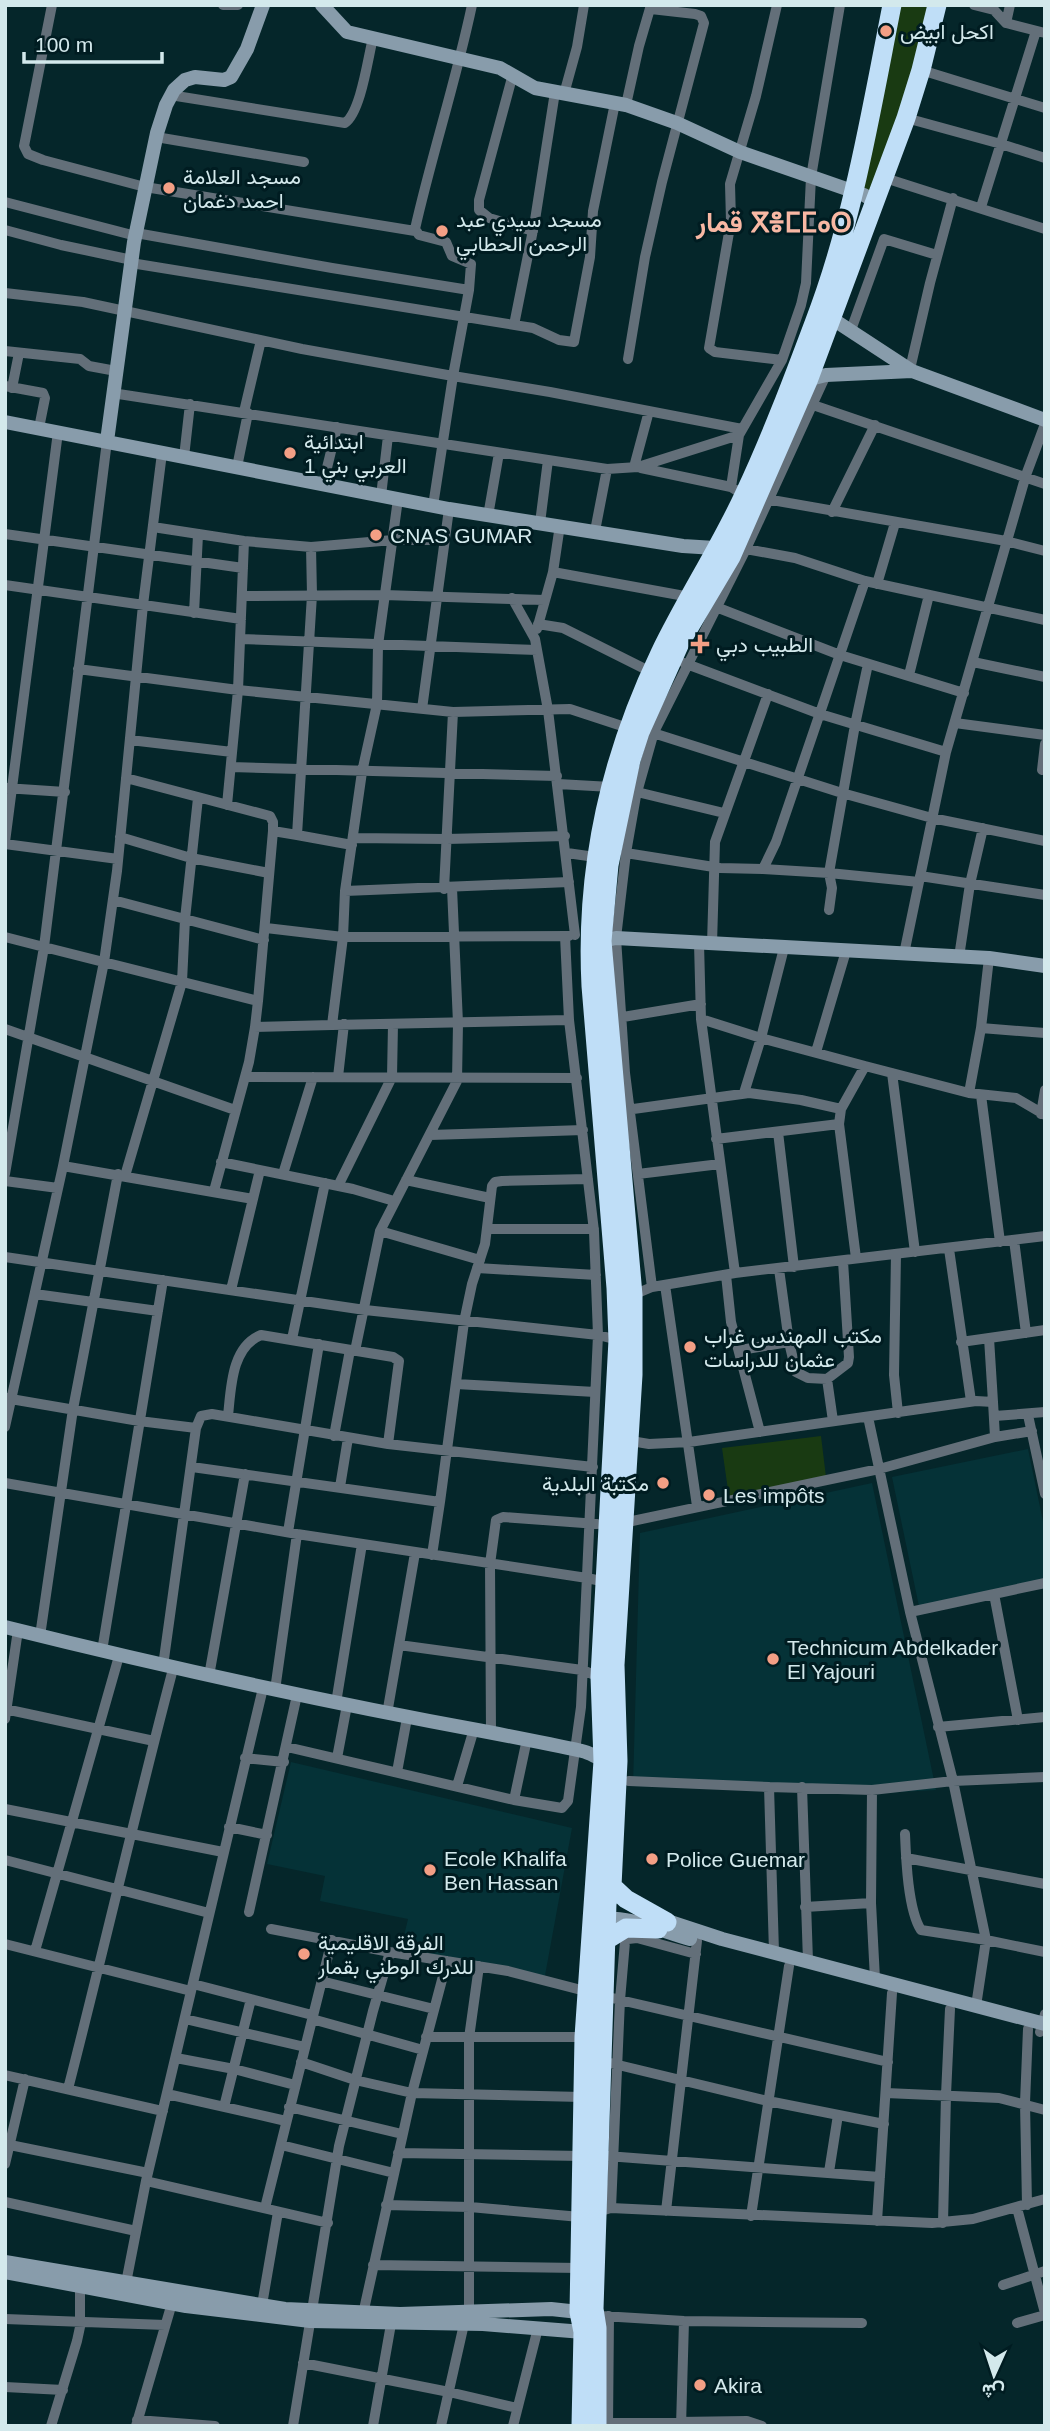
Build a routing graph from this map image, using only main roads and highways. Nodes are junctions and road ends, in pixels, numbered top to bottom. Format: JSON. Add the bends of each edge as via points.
{"nodes":[{"id":1,"x":892,"y":5,"type":"edge"},
{"id":2,"x":937,"y":5,"type":"edge"},
{"id":3,"x":808,"y":379,"type":"junction"},
{"id":4,"x":724,"y":559,"type":"junction"},
{"id":5,"x":640,"y":731,"type":"junction"},
{"id":6,"x":590,"y":938,"type":"junction"},
{"id":7,"x":626,"y":1448,"type":"junction"},
{"id":8,"x":607,"y":1524,"type":"junction"},
{"id":9,"x":610,"y":1761,"type":"junction"},
{"id":10,"x":602,"y":1906,"type":"junction"},
{"id":11,"x":605,"y":1941,"type":"junction"},
{"id":12,"x":603,"y":1995,"type":"junction"},
{"id":13,"x":598,"y":2156,"type":"junction"},
{"id":14,"x":596,"y":2213,"type":"junction"},
{"id":15,"x":594,"y":2319,"type":"junction"},
{"id":16,"x":603,"y":2425,"type":"edge"},
{"id":17,"x":581,"y":2426,"type":"edge"}],
"edges":[{"from":1,"to":3,"type":"highway"},
{"from":2,"to":3,"type":"highway","via":[[885,177]]},
{"from":3,"to":4,"type":"highway","via":[[750,495]]},
{"from":4,"to":5,"type":"highway","via":[[680,662]]},
{"from":4,"to":5,"type":"highway","via":[[690,597],[651,672]]},
{"from":5,"to":6,"type":"highway"},
{"from":5,"to":6,"type":"highway","via":[[611,787],[595,857]]},
{"from":6,"to":7,"type":"highway","via":[[616,1288],[608,1337]]},
{"from":6,"to":7,"type":"highway","via":[[615,1019],[636,1230],[633,1375]]},
{"from":7,"to":8,"type":"highway"},
{"from":8,"to":9,"type":"highway","via":[[615,1665]]},
{"from":8,"to":9,"type":"highway","via":[[596,1580],[591,1673]]},
{"from":9,"to":10,"type":"highway"},
{"from":9,"to":10,"type":"highway"},
{"from":10,"to":11,"type":"highway"},
{"from":10,"to":11,"type":"highway","via":[[630,1902],[662,1926],[626,1928]]},
{"from":10,"to":12,"type":"highway"},
{"from":11,"to":12,"type":"highway"},
{"from":12,"to":13,"type":"highway","via":[[608,2063]]},
{"from":12,"to":13,"type":"highway","via":[[584,2037],[582,2097]]},
{"from":13,"to":14,"type":"highway"},
{"from":14,"to":15,"type":"highway"},
{"from":14,"to":15,"type":"highway","via":[[580,2268]]},
{"from":15,"to":16,"type":"highway"},
{"from":15,"to":17,"type":"highway"}]}
